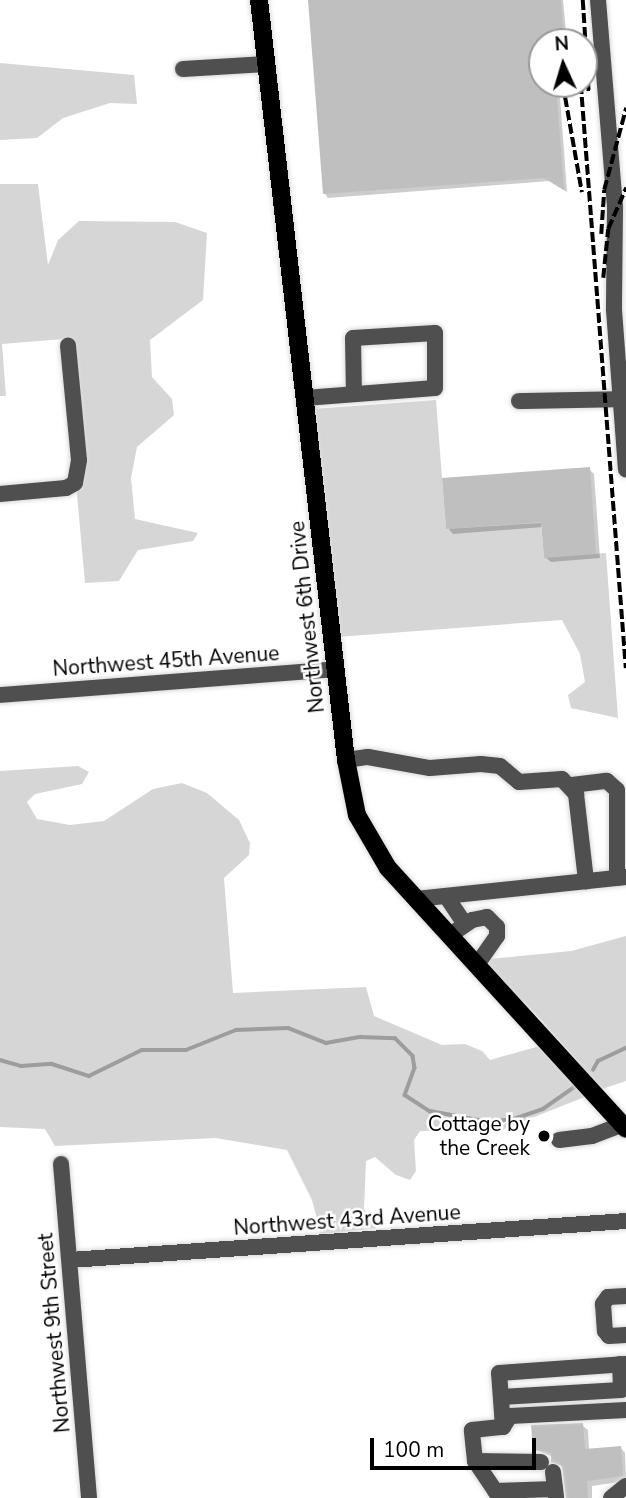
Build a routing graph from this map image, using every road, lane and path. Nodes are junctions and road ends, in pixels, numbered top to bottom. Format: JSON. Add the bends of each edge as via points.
{"nodes":[{"id":1,"x":259,"y":0,"type":"edge"},
{"id":2,"x":598,"y":0,"type":"edge"},
{"id":3,"x":266,"y":64,"type":"junction"},
{"id":4,"x":183,"y":69,"type":"dead end"},
{"id":5,"x":68,"y":346,"type":"dead end"},
{"id":6,"x":354,"y":394,"type":"junction"},
{"id":7,"x":305,"y":398,"type":"junction"},
{"id":8,"x":621,"y":398,"type":"junction"},
{"id":9,"x":519,"y":401,"type":"dead end"},
{"id":10,"x":626,"y":470,"type":"edge"},
{"id":11,"x":0,"y":494,"type":"edge"},
{"id":12,"x":335,"y":669,"type":"junction"},
{"id":13,"x":0,"y":695,"type":"edge"},
{"id":14,"x":346,"y":760,"type":"junction"},
{"id":15,"x":572,"y":785,"type":"junction"},
{"id":16,"x":621,"y":878,"type":"edge"},
{"id":17,"x":586,"y":881,"type":"junction"},
{"id":18,"x":446,"y":896,"type":"junction"},
{"id":19,"x":416,"y":899,"type":"junction"},
{"id":20,"x":466,"y":924,"type":"junction"},
{"id":21,"x":450,"y":935,"type":"junction"},
{"id":22,"x":477,"y":965,"type":"junction"},
{"id":23,"x":625,"y":1126,"type":"edge"},
{"id":24,"x":559,"y":1139,"type":"dead end"},
{"id":25,"x":61,"y":1164,"type":"dead end"},
{"id":26,"x":626,"y":1221,"type":"edge"},
{"id":27,"x":70,"y":1260,"type":"junction"},
{"id":28,"x":626,"y":1296,"type":"edge"},
{"id":29,"x":626,"y":1335,"type":"edge"},
{"id":30,"x":623,"y":1364,"type":"edge"},
{"id":31,"x":501,"y":1397,"type":"junction"},
{"id":32,"x":626,"y":1410,"type":"edge"},
{"id":33,"x":506,"y":1422,"type":"junction"},
{"id":34,"x":475,"y":1461,"type":"junction"},
{"id":35,"x":626,"y":1486,"type":"edge"},
{"id":36,"x":556,"y":1493,"type":"edge"},
{"id":37,"x":498,"y":1495,"type":"edge"},
{"id":38,"x":89,"y":1498,"type":"edge"},
{"id":39,"x":611,"y":1498,"type":"edge"}],
"edges":[{"from":1,"to":3,"type":"main road","name":"Northwest 6th Drive"},
{"from":2,"to":8,"type":"street","via":[[615,208],[614,310]]},
{"from":3,"to":4,"type":"street"},
{"from":3,"to":7,"type":"main road","name":"Northwest 6th Drive"},
{"from":5,"to":11,"type":"street","via":[[79,470],[75,483],[52,490]]},
{"from":6,"to":6,"type":"street","via":[[435,388],[435,333],[353,338]]},
{"from":6,"to":7,"type":"street"},
{"from":7,"to":12,"type":"main road","name":"Northwest 6th Drive"},
{"from":8,"to":9,"type":"street"},
{"from":8,"to":10,"type":"street"},
{"from":12,"to":13,"type":"street","name":"Northwest 45th Avenue"},
{"from":12,"to":14,"type":"main road","name":"Northwest 6th Drive"},
{"from":14,"to":15,"type":"street","via":[[368,757],[430,768],[500,766],[519,782],[562,779]]},
{"from":14,"to":19,"type":"main road","name":"Northwest 6th Drive","via":[[363,830]]},
{"from":15,"to":16,"type":"street","via":[[607,782],[617,790]]},
{"from":15,"to":17,"type":"street"},
{"from":16,"to":17,"type":"street"},
{"from":17,"to":18,"type":"street"},
{"from":18,"to":19,"type":"street"},
{"from":18,"to":20,"type":"street"},
{"from":19,"to":21,"type":"main road","name":"Northwest 6th Drive"},
{"from":20,"to":21,"type":"street"},
{"from":20,"to":22,"type":"street","via":[[487,917],[497,927],[498,936]]},
{"from":21,"to":22,"type":"main road","name":"Northwest 6th Drive"},
{"from":22,"to":23,"type":"main road","name":"Northwest 6th Drive"},
{"from":23,"to":24,"type":"street"},
{"from":25,"to":27,"type":"street","name":"Northwest 9th Street"},
{"from":26,"to":27,"type":"street","name":"Northwest 43rd Avenue"},
{"from":27,"to":38,"type":"street","name":"Northwest 9th Street"},
{"from":28,"to":29,"type":"street","via":[[608,1297],[603,1304],[605,1331],[609,1336]]},
{"from":30,"to":31,"type":"street","via":[[621,1390]]},
{"from":30,"to":31,"type":"street","via":[[499,1373]]},
{"from":31,"to":33,"type":"street"},
{"from":32,"to":33,"type":"street"},
{"from":33,"to":34,"type":"street","via":[[472,1430]]},
{"from":34,"to":36,"type":"street","via":[[543,1464]]},
{"from":34,"to":37,"type":"street"},
{"from":35,"to":39,"type":"street"},
{"from":36,"to":37,"type":"street"}]}
